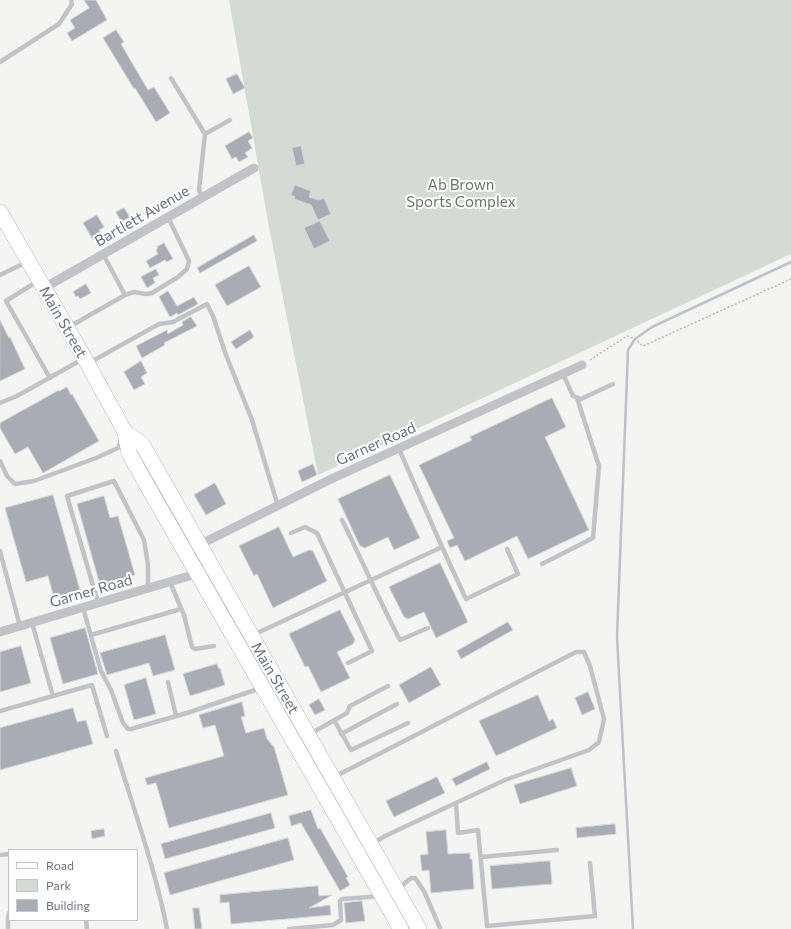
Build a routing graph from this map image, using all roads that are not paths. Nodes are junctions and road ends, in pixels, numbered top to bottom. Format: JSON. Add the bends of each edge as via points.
{"nodes":[{"id":1,"x":71,"y":0,"type":"edge"},
{"id":2,"x":0,"y":62,"type":"edge"},
{"id":3,"x":171,"y":78,"type":"dead end"},
{"id":4,"x":230,"y":120,"type":"dead end"},
{"id":5,"x":205,"y":134,"type":"junction"},
{"id":6,"x":254,"y":168,"type":"dead end"},
{"id":7,"x":202,"y":197,"type":"junction"},
{"id":8,"x":0,"y":212,"type":"edge"},
{"id":9,"x":168,"y":217,"type":"junction"},
{"id":10,"x":103,"y":254,"type":"junction"},
{"id":11,"x":29,"y":262,"type":"junction"},
{"id":12,"x":0,"y":275,"type":"edge"},
{"id":13,"x":42,"y":284,"type":"junction"},
{"id":14,"x":125,"y":295,"type":"junction"},
{"id":15,"x":67,"y":328,"type":"junction"},
{"id":16,"x":86,"y":361,"type":"junction"},
{"id":17,"x":582,"y":366,"type":"road end"},
{"id":18,"x":563,"y":374,"type":"junction"},
{"id":19,"x":50,"y":378,"type":"junction"},
{"id":20,"x":613,"y":384,"type":"dead end"},
{"id":21,"x":577,"y":398,"type":"junction"},
{"id":22,"x":0,"y":403,"type":"edge"},
{"id":23,"x":125,"y":432,"type":"junction"},
{"id":24,"x":399,"y":449,"type":"junction"},
{"id":25,"x":0,"y":461,"type":"edge"},
{"id":26,"x":278,"y":506,"type":"junction"},
{"id":27,"x":342,"y":520,"type":"dead end"},
{"id":28,"x":291,"y":533,"type":"dead end"},
{"id":29,"x":199,"y":545,"type":"junction"},
{"id":30,"x":442,"y":547,"type":"junction"},
{"id":31,"x":507,"y":549,"type":"dead end"},
{"id":32,"x":0,"y":551,"type":"edge"},
{"id":33,"x":185,"y":552,"type":"junction"},
{"id":34,"x":542,"y":564,"type":"dead end"},
{"id":35,"x":213,"y":569,"type":"junction"},
{"id":36,"x":198,"y":574,"type":"junction"},
{"id":37,"x":371,"y":580,"type":"junction"},
{"id":38,"x":170,"y":582,"type":"junction"},
{"id":39,"x":148,"y":589,"type":"junction"},
{"id":40,"x":344,"y":592,"type":"junction"},
{"id":41,"x":98,"y":604,"type":"junction"},
{"id":42,"x":83,"y":608,"type":"junction"},
{"id":43,"x":181,"y":608,"type":"junction"},
{"id":44,"x":32,"y":623,"type":"junction"},
{"id":45,"x":20,"y":626,"type":"junction"},
{"id":46,"x":428,"y":628,"type":"dead end"},
{"id":47,"x":0,"y":632,"type":"edge"},
{"id":48,"x":91,"y":635,"type":"junction"},
{"id":49,"x":251,"y":636,"type":"junction"},
{"id":50,"x":214,"y":646,"type":"dead end"},
{"id":51,"x":348,"y":663,"type":"dead end"},
{"id":52,"x":168,"y":682,"type":"dead end"},
{"id":53,"x":388,"y":686,"type":"dead end"},
{"id":54,"x":263,"y":687,"type":"junction"},
{"id":55,"x":53,"y":696,"type":"junction"},
{"id":56,"x":397,"y":704,"type":"dead end"},
{"id":57,"x":0,"y":711,"type":"edge"},
{"id":58,"x":176,"y":716,"type":"junction"},
{"id":59,"x":334,"y":720,"type":"junction"},
{"id":60,"x":408,"y":723,"type":"dead end"},
{"id":61,"x":341,"y":734,"type":"junction"},
{"id":62,"x":308,"y":735,"type":"junction"},
{"id":63,"x":107,"y":736,"type":"dead end"},
{"id":64,"x":116,"y":751,"type":"dead end"},
{"id":65,"x":333,"y":778,"type":"junction"},
{"id":66,"x":319,"y":785,"type":"junction"},
{"id":67,"x":456,"y":803,"type":"junction"},
{"id":68,"x":371,"y":845,"type":"junction"},
{"id":69,"x":558,"y":850,"type":"dead end"},
{"id":70,"x":358,"y":853,"type":"junction"},
{"id":71,"x":480,"y":857,"type":"junction"},
{"id":72,"x":590,"y":863,"type":"dead end"},
{"id":73,"x":397,"y":890,"type":"junction"},
{"id":74,"x":382,"y":896,"type":"junction"},
{"id":75,"x":167,"y":929,"type":"edge"},
{"id":76,"x":289,"y":929,"type":"edge"},
{"id":77,"x":401,"y":929,"type":"edge"},
{"id":78,"x":419,"y":929,"type":"edge"},
{"id":79,"x":440,"y":929,"type":"edge"}],
"edges":[{"from":1,"to":2,"type":"lane","via":[[72,4],[59,24]]},
{"from":3,"to":5,"type":"lane"},
{"from":4,"to":5,"type":"lane"},
{"from":5,"to":7,"type":"lane","via":[[199,190]]},
{"from":6,"to":7,"type":"street","name":"Bartlett Avenue"},
{"from":7,"to":9,"type":"street","name":"Bartlett Avenue"},
{"from":8,"to":11,"type":"main road","name":"Main Street"},
{"from":9,"to":10,"type":"street","name":"Bartlett Avenue"},
{"from":9,"to":14,"type":"lane","via":[[189,261],[187,269],[152,293],[134,292]]},
{"from":10,"to":13,"type":"street","name":"Bartlett Avenue"},
{"from":10,"to":14,"type":"lane"},
{"from":11,"to":12,"type":"lane"},
{"from":11,"to":13,"type":"main road","name":"Main Street"},
{"from":13,"to":15,"type":"main road","name":"Main Street"},
{"from":13,"to":19,"type":"lane","via":[[6,301]]},
{"from":14,"to":15,"type":"lane"},
{"from":15,"to":16,"type":"main road","name":"Main Street"},
{"from":16,"to":19,"type":"lane"},
{"from":16,"to":23,"type":"main road","name":"Main Street"},
{"from":16,"to":26,"type":"lane","via":[[159,324],[173,322],[207,304],[252,420]]},
{"from":17,"to":18,"type":"street","name":"Garner Road"},
{"from":18,"to":21,"type":"lane","via":[[573,396]]},
{"from":18,"to":24,"type":"street","name":"Garner Road"},
{"from":19,"to":22,"type":"lane"},
{"from":20,"to":21,"type":"lane","via":[[581,399]]},
{"from":21,"to":34,"type":"lane","via":[[598,466],[593,538]]},
{"from":23,"to":25,"type":"lane","via":[[118,448],[34,481],[15,484],[7,476]]},
{"from":23,"to":29,"type":"main road","name":"Main Street","via":[[142,444]]},
{"from":23,"to":33,"type":"main road","name":"Main Street","via":[[129,453]]},
{"from":24,"to":26,"type":"street","name":"Garner Road"},
{"from":24,"to":30,"type":"lane"},
{"from":26,"to":29,"type":"street","name":"Garner Road"},
{"from":27,"to":37,"type":"lane"},
{"from":28,"to":40,"type":"lane","via":[[305,527],[317,533]]},
{"from":29,"to":33,"type":"street","name":"Garner Road"},
{"from":29,"to":35,"type":"main road","name":"Main Street"},
{"from":30,"to":31,"type":"lane","via":[[466,599],[518,574]]},
{"from":30,"to":37,"type":"lane"},
{"from":32,"to":45,"type":"lane"},
{"from":33,"to":36,"type":"main road","name":"Main Street"},
{"from":35,"to":36,"type":"street","name":"Garner Road"},
{"from":35,"to":49,"type":"main road","name":"Main Street"},
{"from":36,"to":38,"type":"street","name":"Garner Road"},
{"from":36,"to":54,"type":"main road","name":"Main Street"},
{"from":37,"to":40,"type":"lane"},
{"from":37,"to":46,"type":"lane","via":[[400,640]]},
{"from":38,"to":39,"type":"street","name":"Garner Road"},
{"from":38,"to":43,"type":"lane"},
{"from":39,"to":41,"type":"street","name":"Garner Road"},
{"from":39,"to":41,"type":"lane","via":[[144,540],[114,481],[67,496]]},
{"from":40,"to":49,"type":"lane"},
{"from":40,"to":51,"type":"lane","via":[[372,651]]},
{"from":41,"to":42,"type":"street","name":"Garner Road"},
{"from":42,"to":44,"type":"street","name":"Garner Road"},
{"from":42,"to":48,"type":"lane"},
{"from":43,"to":48,"type":"lane"},
{"from":43,"to":50,"type":"lane","via":[[192,647],[195,649]]},
{"from":44,"to":45,"type":"street","name":"Garner Road"},
{"from":44,"to":55,"type":"lane"},
{"from":45,"to":47,"type":"street","name":"Garner Road"},
{"from":48,"to":58,"type":"lane","via":[[103,676],[125,727],[131,729]]},
{"from":49,"to":62,"type":"main road","name":"Main Street"},
{"from":52,"to":58,"type":"lane"},
{"from":53,"to":59,"type":"lane","via":[[350,706],[347,713]]},
{"from":54,"to":58,"type":"lane"},
{"from":54,"to":66,"type":"main road","name":"Main Street"},
{"from":55,"to":57,"type":"lane"},
{"from":55,"to":63,"type":"lane","via":[[92,685]]},
{"from":56,"to":61,"type":"lane"},
{"from":59,"to":61,"type":"lane"},
{"from":59,"to":62,"type":"lane"},
{"from":60,"to":61,"type":"lane","via":[[351,750]]},
{"from":62,"to":65,"type":"main road","name":"Main Street"},
{"from":64,"to":75,"type":"lane","via":[[145,843]]},
{"from":65,"to":66,"type":"lane"},
{"from":65,"to":67,"type":"lane","via":[[576,652],[584,652],[604,719],[599,742],[589,750],[505,780]]},
{"from":65,"to":68,"type":"main road","name":"Main Street"},
{"from":66,"to":70,"type":"main road","name":"Main Street"},
{"from":67,"to":68,"type":"lane"},
{"from":67,"to":71,"type":"lane","via":[[458,833],[478,830]]},
{"from":68,"to":70,"type":"lane"},
{"from":68,"to":73,"type":"main road","name":"Main Street"},
{"from":69,"to":71,"type":"lane"},
{"from":70,"to":74,"type":"main road","name":"Main Street"},
{"from":71,"to":72,"type":"lane","via":[[487,926],[595,916]]},
{"from":73,"to":74,"type":"lane"},
{"from":73,"to":78,"type":"main road","name":"Main Street"},
{"from":73,"to":79,"type":"lane","via":[[411,878],[415,878],[424,890]]},
{"from":74,"to":76,"type":"lane","via":[[342,899],[341,920],[333,925]]},
{"from":74,"to":77,"type":"main road","name":"Main Street"}]}
